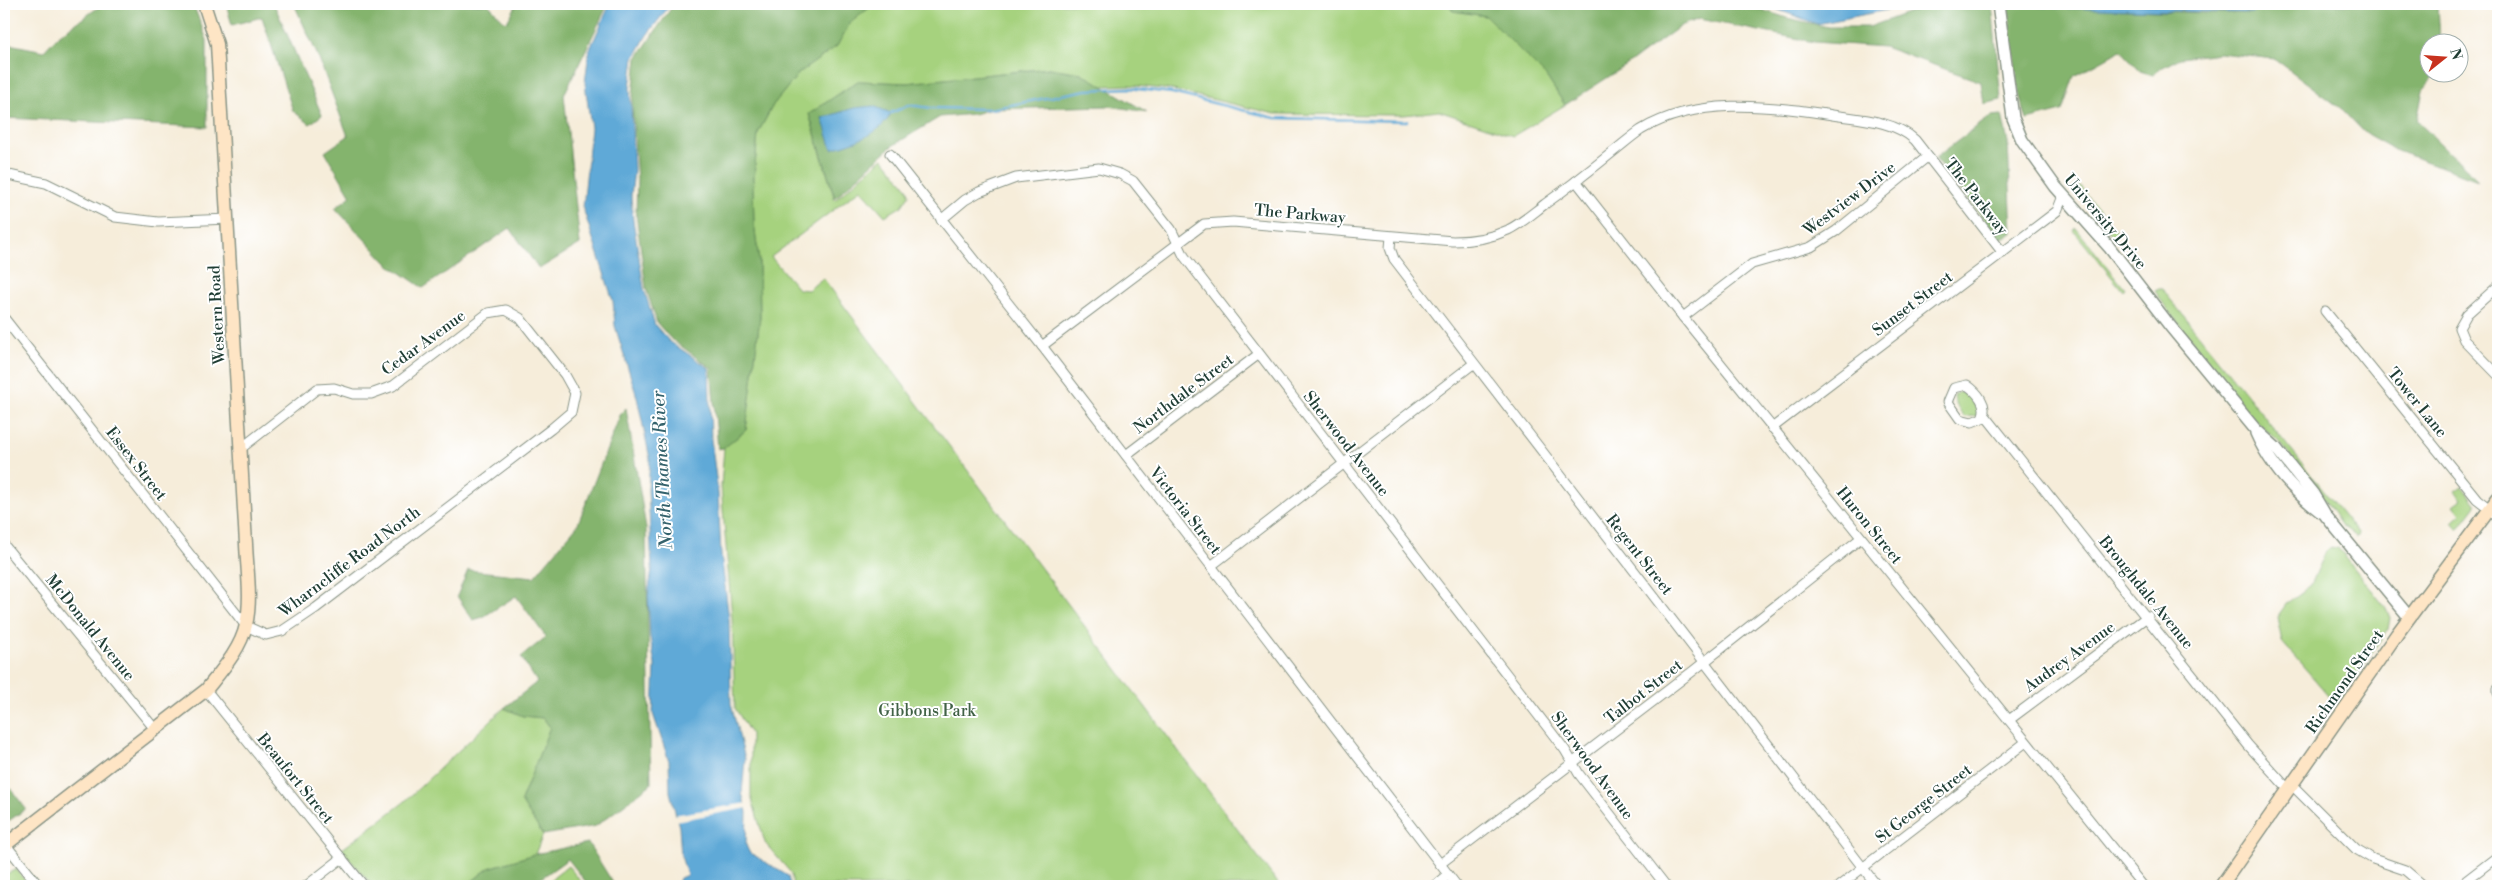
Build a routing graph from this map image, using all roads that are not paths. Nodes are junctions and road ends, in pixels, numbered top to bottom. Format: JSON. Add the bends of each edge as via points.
{"nodes":[{"id":1,"x":204,"y":4,"type":"edge"},
{"id":2,"x":1998,"y":4,"type":"edge"},
{"id":3,"x":890,"y":154,"type":"dead end"},
{"id":4,"x":1928,"y":157,"type":"junction"},
{"id":5,"x":4,"y":174,"type":"edge"},
{"id":6,"x":1578,"y":180,"type":"junction"},
{"id":7,"x":2063,"y":196,"type":"junction"},
{"id":8,"x":228,"y":219,"type":"junction"},
{"id":9,"x":941,"y":220,"type":"junction"},
{"id":10,"x":1391,"y":236,"type":"junction"},
{"id":11,"x":1178,"y":242,"type":"junction"},
{"id":12,"x":2003,"y":253,"type":"junction"},
{"id":13,"x":2498,"y":286,"type":"edge"},
{"id":14,"x":2324,"y":311,"type":"dead end"},
{"id":15,"x":1683,"y":317,"type":"junction"},
{"id":16,"x":4,"y":318,"type":"edge"},
{"id":17,"x":1042,"y":346,"type":"junction"},
{"id":18,"x":1259,"y":354,"type":"junction"},
{"id":19,"x":1473,"y":364,"type":"junction"},
{"id":20,"x":2498,"y":375,"type":"edge"},
{"id":21,"x":574,"y":393,"type":"joint"},
{"id":22,"x":1984,"y":414,"type":"junction"},
{"id":23,"x":1772,"y":428,"type":"junction"},
{"id":24,"x":239,"y":450,"type":"junction"},
{"id":25,"x":1126,"y":455,"type":"junction"},
{"id":26,"x":1344,"y":464,"type":"junction"},
{"id":27,"x":2498,"y":498,"type":"edge"},
{"id":28,"x":2494,"y":512,"type":"edge"},
{"id":29,"x":1861,"y":538,"type":"junction"},
{"id":30,"x":4,"y":544,"type":"edge"},
{"id":31,"x":1211,"y":566,"type":"junction"},
{"id":32,"x":2148,"y":616,"type":"junction"},
{"id":33,"x":2409,"y":617,"type":"junction"},
{"id":34,"x":246,"y":626,"type":"junction"},
{"id":35,"x":1704,"y":662,"type":"junction"},
{"id":36,"x":2498,"y":689,"type":"edge"},
{"id":37,"x":206,"y":690,"type":"junction"},
{"id":38,"x":2498,"y":694,"type":"edge"},
{"id":39,"x":2009,"y":720,"type":"junction"},
{"id":40,"x":154,"y":728,"type":"junction"},
{"id":41,"x":2026,"y":742,"type":"junction"},
{"id":42,"x":1573,"y":763,"type":"junction"},
{"id":43,"x":2289,"y":787,"type":"junction"},
{"id":44,"x":5,"y":846,"type":"edge"},
{"id":45,"x":2498,"y":856,"type":"edge"},
{"id":46,"x":342,"y":858,"type":"junction"},
{"id":47,"x":1440,"y":864,"type":"junction"},
{"id":48,"x":1863,"y":868,"type":"junction"},
{"id":49,"x":1448,"y":875,"type":"junction"},
{"id":50,"x":39,"y":886,"type":"edge"},
{"id":51,"x":306,"y":886,"type":"edge"},
{"id":52,"x":364,"y":886,"type":"edge"},
{"id":53,"x":1435,"y":886,"type":"edge"},
{"id":54,"x":1457,"y":886,"type":"edge"},
{"id":55,"x":1666,"y":886,"type":"edge"},
{"id":56,"x":1839,"y":886,"type":"edge"},
{"id":57,"x":1877,"y":886,"type":"edge"},
{"id":58,"x":2143,"y":886,"type":"edge"},
{"id":59,"x":2221,"y":886,"type":"edge"},
{"id":60,"x":2424,"y":886,"type":"edge"},
{"id":61,"x":2459,"y":886,"type":"edge"}],
"edges":[{"from":1,"to":8,"type":"main road","name":"Western Road","via":[[217,44]]},
{"from":2,"to":7,"type":"street","name":"University Drive","via":[[2013,118],[2022,140]]},
{"from":3,"to":9,"type":"street","name":"Victoria Street"},
{"from":4,"to":6,"type":"street","name":"The Parkway","via":[[1907,133],[1883,124],[1821,114],[1724,106],[1694,110],[1641,130]]},
{"from":4,"to":12,"type":"street","name":"The Parkway"},
{"from":4,"to":15,"type":"street","name":"Westview Drive","via":[[1836,231],[1811,247],[1752,264]]},
{"from":5,"to":8,"type":"street","via":[[46,183],[115,217],[158,222]]},
{"from":6,"to":10,"type":"street","name":"The Parkway","via":[[1521,222],[1496,234],[1453,242]]},
{"from":6,"to":15,"type":"street","name":"Huron Street"},
{"from":7,"to":12,"type":"street","name":"Sunset Street","via":[[2057,211]]},
{"from":7,"to":33,"type":"street","name":"University Drive","via":[[2109,247],[2255,429],[2264,452],[2299,495],[2326,516]]},
{"from":8,"to":24,"type":"main road","name":"Western Road"},
{"from":9,"to":11,"type":"street","name":"Sherwood Avenue","via":[[979,192],[1016,178],[1100,168],[1133,181]]},
{"from":9,"to":17,"type":"street","name":"Victoria Street"},
{"from":10,"to":11,"type":"street","name":"The Parkway","via":[[1217,222],[1198,227]]},
{"from":10,"to":19,"type":"street","name":"Regent Street","via":[[1390,248],[1394,259]]},
{"from":11,"to":17,"type":"street","name":"The Parkway"},
{"from":11,"to":18,"type":"street","name":"Sherwood Avenue","via":[[1184,256]]},
{"from":12,"to":23,"type":"street","name":"Sunset Street"},
{"from":13,"to":20,"type":"street","via":[[2467,314],[2458,328],[2464,340]]},
{"from":14,"to":28,"type":"street","name":"Tower Lane","via":[[2478,499]]},
{"from":15,"to":23,"type":"street","name":"Huron Street"},
{"from":16,"to":34,"type":"street","name":"Essex Street"},
{"from":17,"to":25,"type":"street","name":"Victoria Street"},
{"from":18,"to":25,"type":"street","name":"Northdale Street"},
{"from":18,"to":26,"type":"street","name":"Sherwood Avenue"},
{"from":19,"to":26,"type":"street"},
{"from":19,"to":35,"type":"street","name":"Regent Street"},
{"from":21,"to":24,"type":"street","name":"Cedar Avenue","via":[[565,375],[520,318],[506,310],[488,313],[393,386],[371,394],[353,394],[334,388],[317,389]]},
{"from":21,"to":34,"type":"street","name":"Wharncliffe Road North","via":[[571,412],[551,429],[316,608],[282,631],[266,636]]},
{"from":22,"to":22,"type":"street","name":"Broughdale Avenue","via":[[1981,399],[1967,385],[1958,386],[1950,392],[1948,402],[1963,421],[1978,421]]},
{"from":22,"to":32,"type":"street","name":"Broughdale Avenue"},
{"from":23,"to":29,"type":"street","name":"Huron Street"},
{"from":24,"to":34,"type":"main road","name":"Western Road","via":[[249,608]]},
{"from":25,"to":31,"type":"street","name":"Victoria Street"},
{"from":26,"to":31,"type":"street"},
{"from":26,"to":42,"type":"street","name":"Sherwood Avenue"},
{"from":27,"to":28,"type":"main road","name":"Richmond Street"},
{"from":28,"to":33,"type":"main road","name":"Richmond Street"},
{"from":29,"to":35,"type":"street","name":"Talbot Street"},
{"from":29,"to":39,"type":"street","name":"Huron Street"},
{"from":30,"to":40,"type":"street","name":"McDonald Avenue"},
{"from":31,"to":47,"type":"street","name":"Victoria Street"},
{"from":32,"to":39,"type":"street","name":"Audrey Avenue"},
{"from":32,"to":43,"type":"street","name":"Broughdale Avenue","via":[[2248,745]]},
{"from":33,"to":43,"type":"main road","name":"Richmond Street"},
{"from":34,"to":37,"type":"main road","via":[[224,667]]},
{"from":35,"to":42,"type":"street","name":"Talbot Street"},
{"from":35,"to":48,"type":"street","name":"Regent Street"},
{"from":36,"to":38,"type":"street"},
{"from":37,"to":40,"type":"main road"},
{"from":37,"to":46,"type":"street","name":"Beaufort Street"},
{"from":39,"to":41,"type":"street","name":"Huron Street"},
{"from":40,"to":44,"type":"main road"},
{"from":41,"to":48,"type":"street","name":"St George Street"},
{"from":41,"to":58,"type":"street","name":"Huron Street"},
{"from":42,"to":47,"type":"street","name":"Talbot Street"},
{"from":42,"to":55,"type":"street","name":"Sherwood Avenue"},
{"from":43,"to":59,"type":"main road","name":"Richmond Street"},
{"from":43,"to":60,"type":"street","name":"Broughdale Avenue","via":[[2356,849],[2405,870]]},
{"from":44,"to":50,"type":"street"},
{"from":45,"to":61,"type":"street"},
{"from":46,"to":51,"type":"street"},
{"from":46,"to":52,"type":"street","name":"Beaufort Street"},
{"from":47,"to":49,"type":"street","name":"Victoria Street"},
{"from":48,"to":56,"type":"street","name":"St George Street"},
{"from":48,"to":57,"type":"street","name":"Regent Street"},
{"from":49,"to":53,"type":"street"},
{"from":49,"to":54,"type":"street","name":"Victoria Street"}]}
